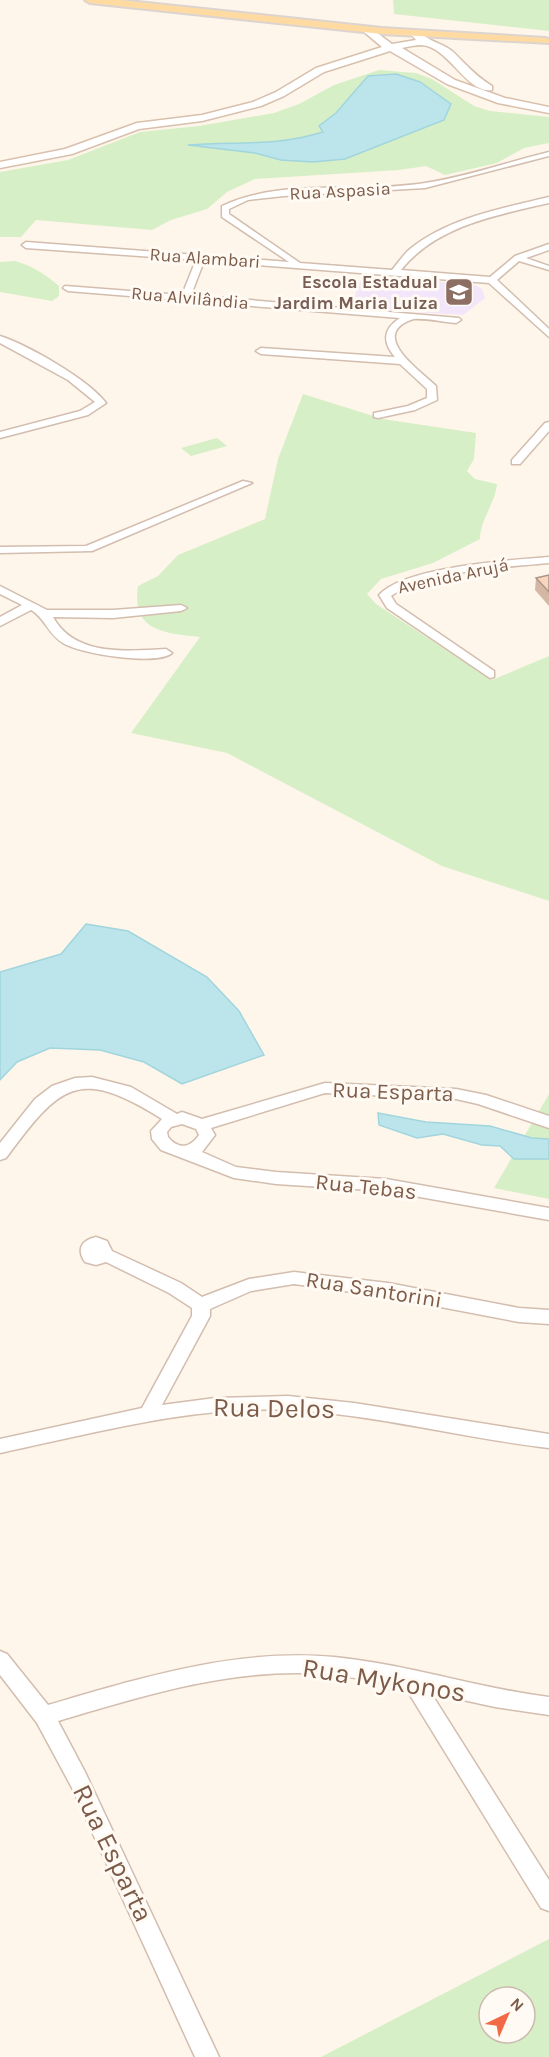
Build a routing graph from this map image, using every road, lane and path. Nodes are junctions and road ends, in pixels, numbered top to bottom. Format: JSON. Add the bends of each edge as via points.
{"nodes":[{"id":1,"x":90,"y":0,"type":"edge"},
{"id":2,"x":127,"y":0,"type":"edge"},
{"id":3,"x":375,"y":20,"type":"junction"},
{"id":4,"x":395,"y":22,"type":"junction"},
{"id":5,"x":366,"y":29,"type":"junction"},
{"id":6,"x":415,"y":33,"type":"junction"},
{"id":7,"x":458,"y":36,"type":"junction"},
{"id":8,"x":547,"y":41,"type":"edge"},
{"id":9,"x":424,"y":42,"type":"junction"},
{"id":10,"x":386,"y":45,"type":"junction"},
{"id":11,"x":404,"y":52,"type":"junction"},
{"id":12,"x":447,"y":52,"type":"junction"},
{"id":13,"x":360,"y":60,"type":"junction"},
{"id":14,"x":459,"y":67,"type":"junction"},
{"id":15,"x":429,"y":69,"type":"junction"},
{"id":16,"x":549,"y":108,"type":"edge"},
{"id":17,"x":549,"y":154,"type":"edge"},
{"id":18,"x":0,"y":165,"type":"edge"},
{"id":19,"x":0,"y":170,"type":"edge"},
{"id":20,"x":549,"y":200,"type":"edge"},
{"id":21,"x":26,"y":245,"type":"dead end"},
{"id":22,"x":547,"y":248,"type":"edge"},
{"id":23,"x":201,"y":258,"type":"junction"},
{"id":24,"x":518,"y":258,"type":"junction"},
{"id":25,"x":298,"y":265,"type":"junction"},
{"id":26,"x":547,"y":269,"type":"edge"},
{"id":27,"x":395,"y":273,"type":"junction"},
{"id":28,"x":492,"y":280,"type":"junction"},
{"id":29,"x":68,"y":288,"type":"dead end"},
{"id":30,"x":185,"y":298,"type":"junction"},
{"id":31,"x":410,"y":316,"type":"junction"},
{"id":32,"x":456,"y":320,"type":"dead end"},
{"id":33,"x":549,"y":334,"type":"edge"},
{"id":34,"x":0,"y":339,"type":"edge"},
{"id":35,"x":261,"y":351,"type":"dead end"},
{"id":36,"x":403,"y":361,"type":"junction"},
{"id":37,"x":378,"y":415,"type":"dead end"},
{"id":38,"x":549,"y":425,"type":"edge"},
{"id":39,"x":0,"y":435,"type":"edge"},
{"id":40,"x":516,"y":462,"type":"dead end"},
{"id":41,"x":247,"y":483,"type":"dead end"},
{"id":42,"x":3,"y":549,"type":"edge"},
{"id":43,"x":549,"y":560,"type":"edge"},
{"id":44,"x":0,"y":589,"type":"edge"},
{"id":45,"x":31,"y":605,"type":"junction"},
{"id":46,"x":181,"y":608,"type":"dead end"},
{"id":47,"x":45,"y":613,"type":"junction"},
{"id":48,"x":0,"y":622,"type":"edge"},
{"id":49,"x":166,"y":653,"type":"dead end"},
{"id":50,"x":490,"y":674,"type":"dead end"},
{"id":51,"x":174,"y":1119,"type":"junction"},
{"id":52,"x":549,"y":1122,"type":"edge"},
{"id":53,"x":202,"y":1125,"type":"junction"},
{"id":54,"x":186,"y":1152,"type":"junction"},
{"id":55,"x":0,"y":1154,"type":"edge"},
{"id":56,"x":549,"y":1214,"type":"edge"},
{"id":57,"x":104,"y":1254,"type":"dead end"},
{"id":58,"x":201,"y":1305,"type":"junction"},
{"id":59,"x":549,"y":1317,"type":"edge"},
{"id":60,"x":147,"y":1415,"type":"junction"},
{"id":61,"x":549,"y":1441,"type":"edge"},
{"id":62,"x":0,"y":1446,"type":"edge"},
{"id":63,"x":0,"y":1660,"type":"edge"},
{"id":64,"x":411,"y":1679,"type":"junction"},
{"id":65,"x":549,"y":1706,"type":"edge"},
{"id":66,"x":44,"y":1716,"type":"junction"},
{"id":67,"x":549,"y":1900,"type":"edge"},
{"id":68,"x":207,"y":2057,"type":"edge"}],
"edges":[{"from":1,"to":5,"type":"main road"},
{"from":2,"to":3,"type":"main road"},
{"from":3,"to":4,"type":"main road"},
{"from":3,"to":5,"type":"main road"},
{"from":4,"to":6,"type":"main road"},
{"from":4,"to":8,"type":"main road"},
{"from":5,"to":6,"type":"main road"},
{"from":5,"to":10,"type":"street"},
{"from":6,"to":7,"type":"main road"},
{"from":6,"to":9,"type":"street"},
{"from":7,"to":8,"type":"main road"},
{"from":7,"to":12,"type":"main road","via":[[443,39]]},
{"from":9,"to":10,"type":"street"},
{"from":9,"to":12,"type":"street"},
{"from":10,"to":11,"type":"street"},
{"from":10,"to":13,"type":"street"},
{"from":11,"to":13,"type":"street"},
{"from":11,"to":15,"type":"street"},
{"from":12,"to":14,"type":"street"},
{"from":13,"to":18,"type":"street","via":[[320,70],[257,104],[202,118],[137,126],[68,152]]},
{"from":13,"to":19,"type":"street","via":[[281,101],[245,113],[138,130],[75,155]]},
{"from":14,"to":15,"type":"street"},
{"from":14,"to":16,"type":"street","via":[[488,88]]},
{"from":15,"to":16,"type":"street","via":[[482,94],[519,106]]},
{"from":17,"to":25,"type":"street","name":"Rua Aspasia","via":[[425,186],[284,193],[246,198],[225,208],[229,218]]},
{"from":20,"to":27,"type":"street","via":[[496,214],[433,238],[408,255]]},
{"from":21,"to":23,"type":"street","name":"Rua Alambari"},
{"from":22,"to":24,"type":"street"},
{"from":22,"to":26,"type":"street","via":[[542,259]]},
{"from":23,"to":25,"type":"street","name":"Rua Alambari"},
{"from":23,"to":30,"type":"street"},
{"from":24,"to":26,"type":"street"},
{"from":24,"to":28,"type":"street"},
{"from":25,"to":27,"type":"street","name":"Rua Alambari"},
{"from":27,"to":28,"type":"street","name":"Rua Alambari"},
{"from":28,"to":33,"type":"street"},
{"from":29,"to":30,"type":"street","name":"Rua Alvilândia"},
{"from":30,"to":31,"type":"street","name":"Rua Alvilândia"},
{"from":31,"to":32,"type":"street","name":"Rua Alvilândia"},
{"from":31,"to":36,"type":"street","via":[[398,322],[389,336],[392,351]]},
{"from":34,"to":39,"type":"street","via":[[80,384],[101,403],[84,413]]},
{"from":35,"to":36,"type":"street"},
{"from":36,"to":37,"type":"street","via":[[432,388],[432,400]]},
{"from":38,"to":40,"type":"street"},
{"from":41,"to":42,"type":"street","via":[[88,549]]},
{"from":43,"to":50,"type":"street","name":"Avenida Arujá","via":[[497,564],[433,577],[401,585],[385,595],[391,606]]},
{"from":44,"to":45,"type":"street"},
{"from":45,"to":47,"type":"street"},
{"from":45,"to":48,"type":"street"},
{"from":46,"to":47,"type":"street","via":[[113,614]]},
{"from":47,"to":49,"type":"street","via":[[50,628],[63,640],[86,649],[109,654]]},
{"from":51,"to":53,"type":"street","via":[[190,1119]]},
{"from":51,"to":54,"type":"street","via":[[159,1131],[160,1142],[171,1150]]},
{"from":51,"to":55,"type":"street","via":[[137,1096],[105,1083],[72,1084],[40,1104]]},
{"from":52,"to":53,"type":"street","name":"Rua Esparta","via":[[456,1094],[325,1088]]},
{"from":53,"to":54,"type":"street","via":[[207,1135],[204,1141]]},
{"from":54,"to":56,"type":"street","name":"Rua Tebas","via":[[234,1172],[276,1179],[386,1185]]},
{"from":57,"to":58,"type":"street"},
{"from":58,"to":59,"type":"street","name":"Rua Santorini","via":[[249,1285],[294,1278]]},
{"from":58,"to":60,"type":"street","via":[[201,1316]]},
{"from":60,"to":61,"type":"street","name":"Rua Delos","via":[[211,1405],[286,1403],[358,1409]]},
{"from":60,"to":62,"type":"street","name":"Rua Delos"},
{"from":63,"to":66,"type":"street","name":"Rua Esparta"},
{"from":64,"to":65,"type":"street","name":"Rua Mykonos","via":[[504,1702]]},
{"from":64,"to":66,"type":"street","name":"Rua Mykonos","via":[[333,1666],[233,1670],[155,1684]]},
{"from":64,"to":67,"type":"street"},
{"from":66,"to":68,"type":"street","name":"Rua Esparta","via":[[136,1900]]}]}
